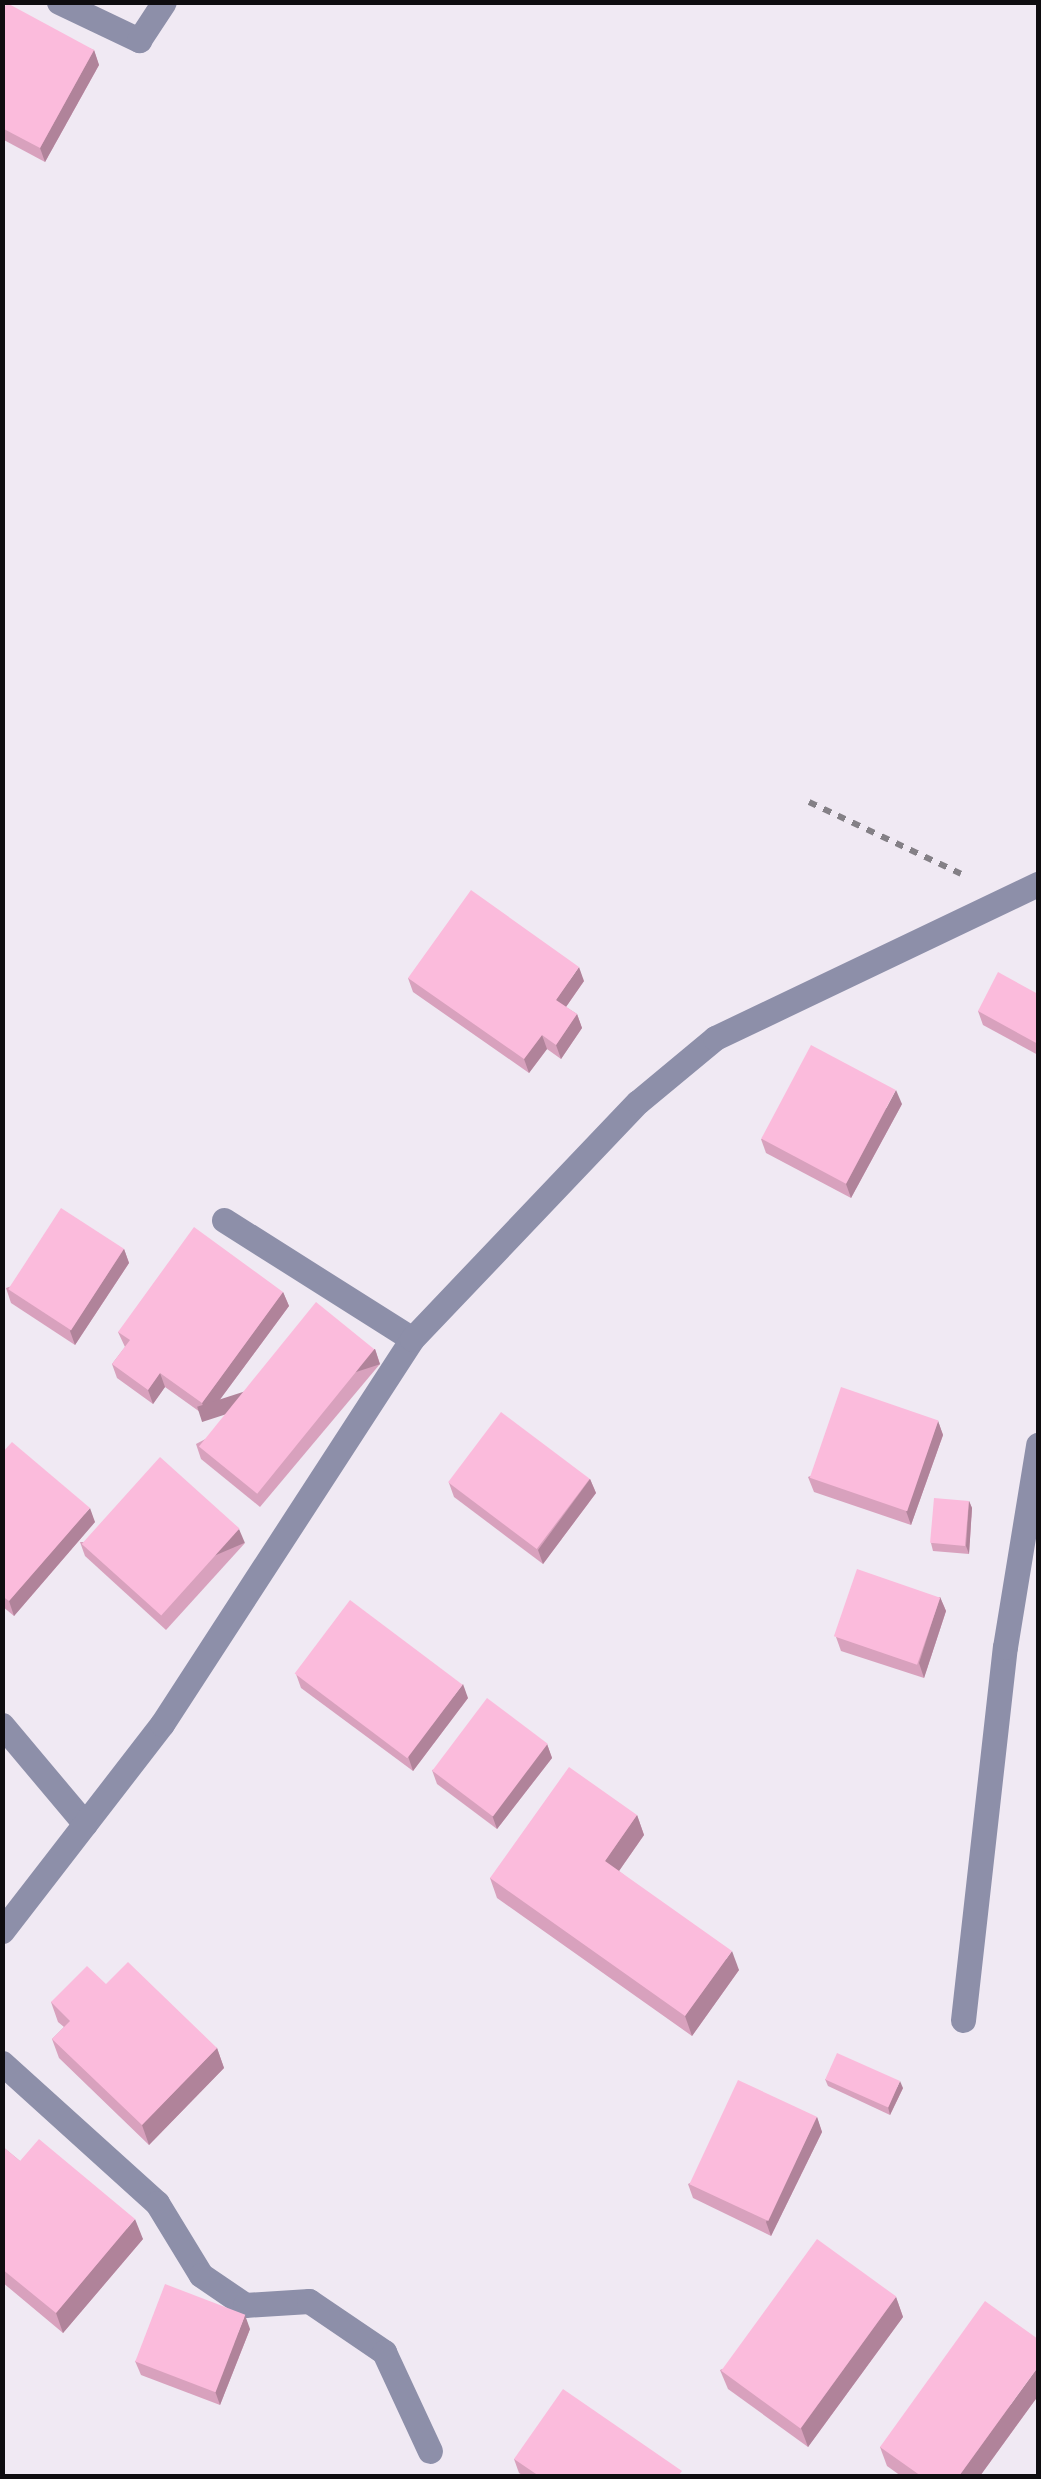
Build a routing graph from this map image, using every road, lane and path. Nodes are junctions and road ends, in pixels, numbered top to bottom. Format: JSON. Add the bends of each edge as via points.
{"nodes":[{"id":1,"x":59,"y":2,"type":"edge"},
{"id":2,"x":164,"y":2,"type":"edge"},
{"id":3,"x":809,"y":802,"type":"dead end"},
{"id":4,"x":1028,"y":889,"type":"edge"},
{"id":5,"x":224,"y":1220,"type":"dead end"},
{"id":6,"x":412,"y":1339,"type":"junction"},
{"id":7,"x":1038,"y":1446,"type":"edge"},
{"id":8,"x":2,"y":1725,"type":"edge"},
{"id":9,"x":86,"y":1824,"type":"junction"},
{"id":10,"x":2,"y":1931,"type":"edge"},
{"id":11,"x":963,"y":2020,"type":"dead end"},
{"id":12,"x":2,"y":2063,"type":"edge"},
{"id":13,"x":430,"y":2451,"type":"dead end"}],
"edges":[{"from":1,"to":2,"type":"street","via":[[139,40]]},
{"from":3,"to":4,"type":"path","via":[[926,863]]},
{"from":4,"to":6,"type":"street","via":[[715,1038],[638,1102]]},
{"from":5,"to":6,"type":"street"},
{"from":6,"to":9,"type":"street","via":[[162,1724]]},
{"from":7,"to":11,"type":"street","via":[[1006,1646]]},
{"from":8,"to":9,"type":"street"},
{"from":9,"to":10,"type":"street"},
{"from":12,"to":13,"type":"street","via":[[156,2203],[202,2276],[246,2304],[309,2301],[384,2352]]}]}
